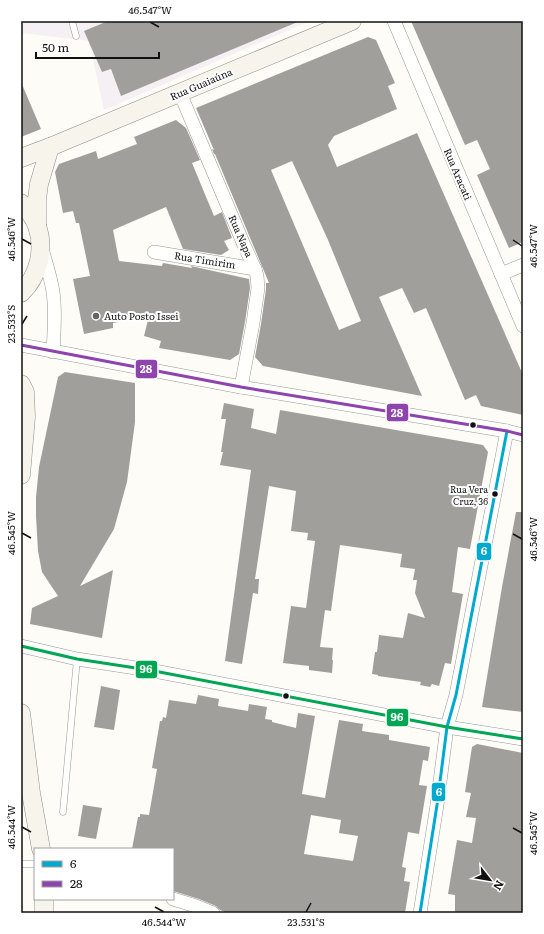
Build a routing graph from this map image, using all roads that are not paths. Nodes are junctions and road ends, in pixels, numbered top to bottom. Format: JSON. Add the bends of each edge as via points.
{"nodes":[{"id":1,"x":72,"y":21,"type":"edge"},
{"id":2,"x":352,"y":21,"type":"edge"},
{"id":3,"x":394,"y":21,"type":"edge"},
{"id":4,"x":76,"y":36,"type":"dead end"},
{"id":5,"x":180,"y":93,"type":"junction"},
{"id":6,"x":50,"y":147,"type":"junction"},
{"id":7,"x":21,"y":158,"type":"edge"},
{"id":8,"x":21,"y":203,"type":"edge"},
{"id":9,"x":37,"y":226,"type":"junction"},
{"id":10,"x":41,"y":244,"type":"junction"},
{"id":11,"x":154,"y":252,"type":"dead end"},
{"id":12,"x":523,"y":265,"type":"edge"},
{"id":13,"x":255,"y":269,"type":"junction"},
{"id":14,"x":501,"y":274,"type":"junction"},
{"id":15,"x":21,"y":293,"type":"edge"},
{"id":16,"x":523,"y":326,"type":"edge"},
{"id":17,"x":21,"y":345,"type":"edge"},
{"id":18,"x":54,"y":352,"type":"junction"},
{"id":19,"x":21,"y":384,"type":"edge"},
{"id":20,"x":241,"y":387,"type":"junction"},
{"id":21,"x":507,"y":431,"type":"junction"},
{"id":22,"x":523,"y":435,"type":"edge"},
{"id":23,"x":21,"y":475,"type":"edge"},
{"id":24,"x":21,"y":646,"type":"edge"},
{"id":25,"x":77,"y":659,"type":"junction"},
{"id":26,"x":21,"y":712,"type":"edge"},
{"id":27,"x":447,"y":727,"type":"junction"},
{"id":28,"x":523,"y":739,"type":"edge"},
{"id":29,"x":63,"y":812,"type":"dead end"},
{"id":30,"x":41,"y":848,"type":"edge"},
{"id":31,"x":21,"y":864,"type":"edge"},
{"id":32,"x":34,"y":864,"type":"edge"},
{"id":33,"x":174,"y":899,"type":"edge"},
{"id":34,"x":44,"y":900,"type":"edge"},
{"id":35,"x":44,"y":913,"type":"edge"},
{"id":36,"x":213,"y":913,"type":"edge"},
{"id":37,"x":420,"y":913,"type":"edge"}],
"edges":[{"from":1,"to":4,"type":"lane"},
{"from":2,"to":5,"type":"street","name":"Rua Guaiaúna"},
{"from":3,"to":14,"type":"street","name":"Rua Aracati"},
{"from":5,"to":6,"type":"street","name":"Rua Guaiaúna"},
{"from":5,"to":13,"type":"street","name":"Rua Napa"},
{"from":6,"to":7,"type":"street","name":"Rua Guaiaúna"},
{"from":6,"to":9,"type":"street","via":[[39,184]]},
{"from":8,"to":9,"type":"street"},
{"from":9,"to":10,"type":"street"},
{"from":10,"to":15,"type":"street","via":[[33,278]]},
{"from":10,"to":18,"type":"street","via":[[53,292]]},
{"from":11,"to":13,"type":"street","name":"Rua Timirim"},
{"from":12,"to":14,"type":"street"},
{"from":13,"to":20,"type":"street","name":"Rua Napa","via":[[258,288]]},
{"from":14,"to":16,"type":"street","name":"Rua Aracati"},
{"from":17,"to":18,"type":"street"},
{"from":18,"to":20,"type":"street"},
{"from":19,"to":23,"type":"street","via":[[26,416]]},
{"from":20,"to":21,"type":"street"},
{"from":21,"to":22,"type":"street"},
{"from":21,"to":27,"type":"street","via":[[456,695]]},
{"from":24,"to":25,"type":"street"},
{"from":25,"to":27,"type":"street"},
{"from":25,"to":29,"type":"lane"},
{"from":26,"to":30,"type":"street"},
{"from":27,"to":28,"type":"street"},
{"from":27,"to":37,"type":"street"},
{"from":31,"to":32,"type":"lane"},
{"from":33,"to":36,"type":"street"},
{"from":34,"to":35,"type":"street"}]}
